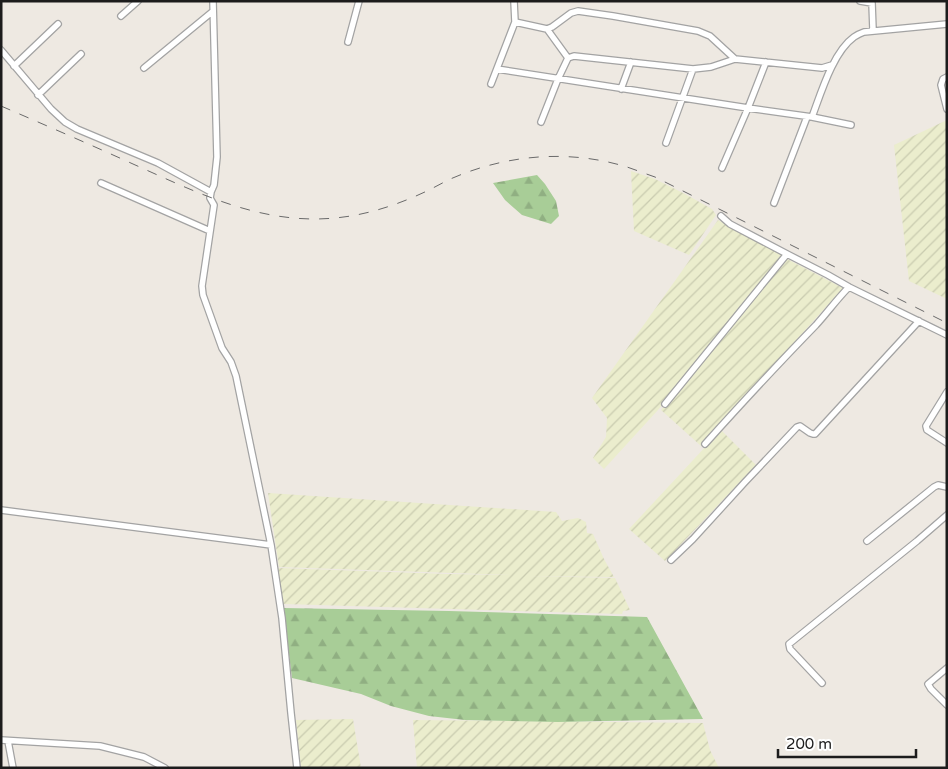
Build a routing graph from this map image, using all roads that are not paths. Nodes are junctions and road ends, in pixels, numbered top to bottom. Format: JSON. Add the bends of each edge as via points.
{"nodes":[{"id":1,"x":138,"y":1,"type":"edge"},
{"id":2,"x":212,"y":1,"type":"edge"},
{"id":3,"x":359,"y":1,"type":"edge"},
{"id":4,"x":514,"y":1,"type":"edge"},
{"id":5,"x":860,"y":1,"type":"edge"},
{"id":6,"x":872,"y":2,"type":"edge"},
{"id":7,"x":212,"y":12,"type":"junction"},
{"id":8,"x":121,"y":16,"type":"dead end"},
{"id":9,"x":515,"y":22,"type":"junction"},
{"id":10,"x":58,"y":24,"type":"dead end"},
{"id":11,"x":947,"y":24,"type":"edge"},
{"id":12,"x":547,"y":28,"type":"junction"},
{"id":13,"x":873,"y":30,"type":"junction"},
{"id":14,"x":348,"y":42,"type":"dead end"},
{"id":15,"x":1,"y":50,"type":"edge"},
{"id":16,"x":81,"y":54,"type":"dead end"},
{"id":17,"x":568,"y":58,"type":"junction"},
{"id":18,"x":735,"y":59,"type":"junction"},
{"id":19,"x":631,"y":62,"type":"junction"},
{"id":20,"x":766,"y":62,"type":"junction"},
{"id":21,"x":832,"y":65,"type":"junction"},
{"id":22,"x":14,"y":66,"type":"junction"},
{"id":23,"x":144,"y":68,"type":"dead end"},
{"id":24,"x":693,"y":69,"type":"junction"},
{"id":25,"x":497,"y":70,"type":"junction"},
{"id":26,"x":947,"y":76,"type":"edge"},
{"id":27,"x":558,"y":79,"type":"junction"},
{"id":28,"x":492,"y":84,"type":"dead end"},
{"id":29,"x":621,"y":89,"type":"junction"},
{"id":30,"x":38,"y":95,"type":"junction"},
{"id":31,"x":683,"y":99,"type":"junction"},
{"id":32,"x":748,"y":108,"type":"junction"},
{"id":33,"x":947,"y":109,"type":"edge"},
{"id":34,"x":810,"y":117,"type":"junction"},
{"id":35,"x":541,"y":122,"type":"dead end"},
{"id":36,"x":851,"y":125,"type":"dead end"},
{"id":37,"x":666,"y":143,"type":"dead end"},
{"id":38,"x":722,"y":168,"type":"dead end"},
{"id":39,"x":101,"y":183,"type":"dead end"},
{"id":40,"x":211,"y":192,"type":"junction"},
{"id":41,"x":774,"y":203,"type":"dead end"},
{"id":42,"x":720,"y":216,"type":"dead end"},
{"id":43,"x":210,"y":231,"type":"junction"},
{"id":44,"x":787,"y":254,"type":"junction"},
{"id":45,"x":849,"y":287,"type":"junction"},
{"id":46,"x":919,"y":321,"type":"junction"},
{"id":47,"x":947,"y":335,"type":"edge"},
{"id":48,"x":947,"y":392,"type":"edge"},
{"id":49,"x":665,"y":404,"type":"dead end"},
{"id":50,"x":947,"y":443,"type":"edge"},
{"id":51,"x":705,"y":444,"type":"dead end"},
{"id":52,"x":947,"y":488,"type":"edge"},
{"id":53,"x":1,"y":510,"type":"edge"},
{"id":54,"x":947,"y":515,"type":"edge"},
{"id":55,"x":867,"y":541,"type":"dead end"},
{"id":56,"x":271,"y":545,"type":"junction"},
{"id":57,"x":672,"y":560,"type":"dead end"},
{"id":58,"x":947,"y":668,"type":"edge"},
{"id":59,"x":822,"y":683,"type":"dead end"},
{"id":60,"x":947,"y":705,"type":"edge"},
{"id":61,"x":1,"y":740,"type":"edge"},
{"id":62,"x":8,"y":740,"type":"junction"},
{"id":63,"x":13,"y":768,"type":"edge"},
{"id":64,"x":165,"y":768,"type":"edge"},
{"id":65,"x":297,"y":768,"type":"edge"}],
"edges":[{"from":1,"to":8,"type":"street"},
{"from":2,"to":7,"type":"street"},
{"from":3,"to":14,"type":"street"},
{"from":4,"to":9,"type":"street"},
{"from":5,"to":6,"type":"street"},
{"from":6,"to":13,"type":"street"},
{"from":7,"to":23,"type":"street"},
{"from":7,"to":40,"type":"street","via":[[217,157]]},
{"from":9,"to":12,"type":"street"},
{"from":9,"to":25,"type":"street"},
{"from":10,"to":22,"type":"street"},
{"from":11,"to":13,"type":"street"},
{"from":12,"to":17,"type":"street"},
{"from":12,"to":18,"type":"street","via":[[578,11],[614,16],[698,31],[710,36]]},
{"from":13,"to":21,"type":"street","via":[[853,38]]},
{"from":15,"to":22,"type":"street"},
{"from":16,"to":30,"type":"street"},
{"from":17,"to":19,"type":"street","via":[[577,55]]},
{"from":17,"to":27,"type":"street"},
{"from":18,"to":20,"type":"street"},
{"from":18,"to":24,"type":"street"},
{"from":19,"to":24,"type":"street"},
{"from":19,"to":29,"type":"street"},
{"from":20,"to":21,"type":"street","via":[[822,68]]},
{"from":20,"to":32,"type":"street"},
{"from":21,"to":34,"type":"street"},
{"from":22,"to":30,"type":"street"},
{"from":24,"to":31,"type":"street"},
{"from":25,"to":27,"type":"street"},
{"from":25,"to":28,"type":"street"},
{"from":26,"to":33,"type":"street","via":[[941,85]]},
{"from":27,"to":29,"type":"street"},
{"from":27,"to":35,"type":"street"},
{"from":29,"to":31,"type":"street"},
{"from":30,"to":40,"type":"street","via":[[64,122],[158,163]]},
{"from":31,"to":32,"type":"street"},
{"from":31,"to":37,"type":"street"},
{"from":32,"to":34,"type":"street"},
{"from":32,"to":38,"type":"street"},
{"from":34,"to":36,"type":"street"},
{"from":34,"to":41,"type":"street"},
{"from":39,"to":43,"type":"street"},
{"from":40,"to":43,"type":"street","via":[[214,205]]},
{"from":42,"to":44,"type":"street"},
{"from":43,"to":56,"type":"street","via":[[203,295],[236,376]]},
{"from":44,"to":45,"type":"street"},
{"from":44,"to":49,"type":"street"},
{"from":45,"to":46,"type":"street"},
{"from":45,"to":51,"type":"street"},
{"from":46,"to":47,"type":"street"},
{"from":46,"to":57,"type":"street","via":[[815,434],[800,426],[797,428]]},
{"from":48,"to":50,"type":"street","via":[[926,426]]},
{"from":52,"to":55,"type":"street","via":[[934,487]]},
{"from":53,"to":56,"type":"street"},
{"from":54,"to":59,"type":"street","via":[[789,644],[790,650]]},
{"from":56,"to":65,"type":"street"},
{"from":58,"to":60,"type":"street","via":[[928,684]]},
{"from":61,"to":62,"type":"street"},
{"from":62,"to":63,"type":"street"},
{"from":62,"to":64,"type":"street","via":[[100,746],[144,757]]}]}
